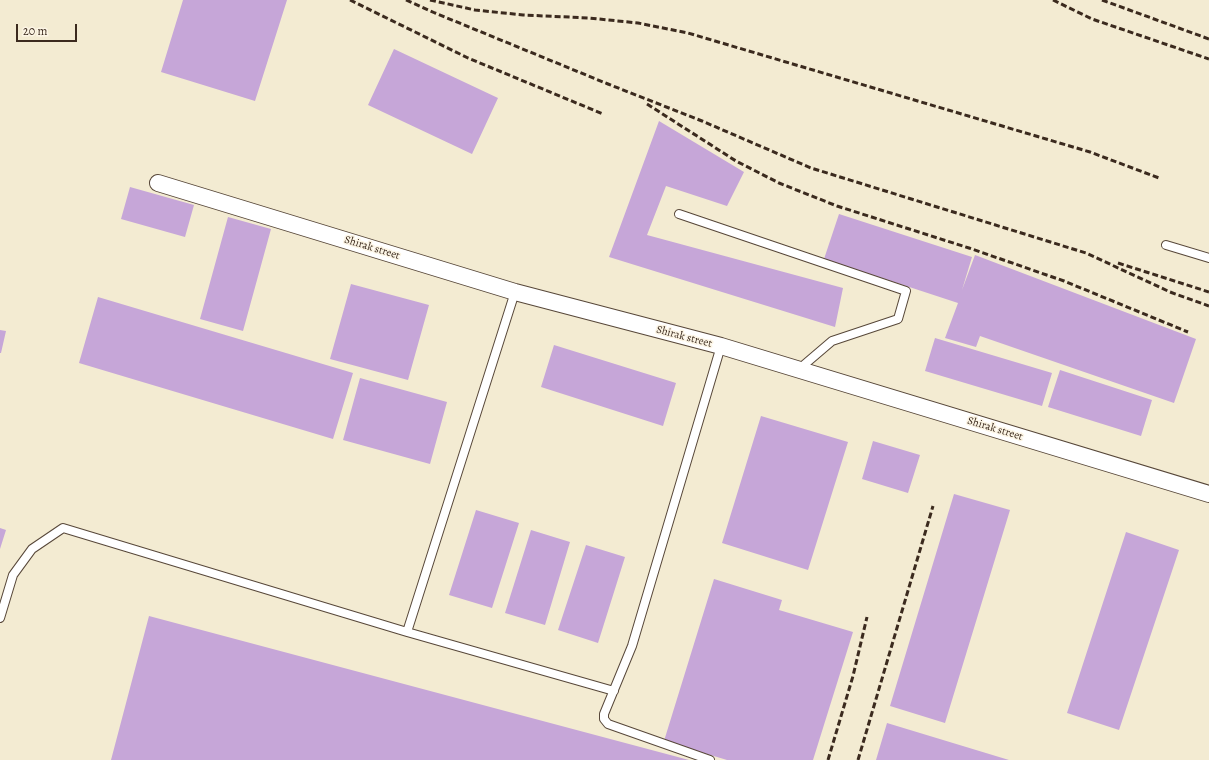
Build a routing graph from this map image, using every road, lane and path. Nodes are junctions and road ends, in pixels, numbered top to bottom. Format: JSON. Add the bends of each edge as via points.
{"nodes":[{"id":1,"x":158,"y":183,"type":"dead end"},
{"id":2,"x":679,"y":214,"type":"dead end"},
{"id":3,"x":1166,"y":245,"type":"dead end"},
{"id":4,"x":1209,"y":258,"type":"edge"},
{"id":5,"x":515,"y":292,"type":"junction"},
{"id":6,"x":721,"y":346,"type":"junction"},
{"id":7,"x":798,"y":370,"type":"junction"},
{"id":8,"x":1209,"y":494,"type":"edge"},
{"id":9,"x":0,"y":618,"type":"edge"},
{"id":10,"x":407,"y":632,"type":"junction"},
{"id":11,"x":614,"y":691,"type":"junction"},
{"id":12,"x":710,"y":760,"type":"edge"}],
"edges":[{"from":1,"to":5,"type":"street","name":"Shirak street"},
{"from":2,"to":7,"type":"lane","via":[[906,291],[898,320],[832,341]]},
{"from":3,"to":4,"type":"lane"},
{"from":5,"to":6,"type":"street","name":"Shirak street"},
{"from":5,"to":10,"type":"lane"},
{"from":6,"to":7,"type":"street","name":"Shirak street"},
{"from":6,"to":11,"type":"lane","via":[[632,646]]},
{"from":7,"to":8,"type":"street","name":"Shirak street"},
{"from":9,"to":10,"type":"lane","via":[[14,575],[32,549],[63,528]]},
{"from":10,"to":11,"type":"lane"},
{"from":11,"to":12,"type":"lane","via":[[604,714],[608,724]]}]}
